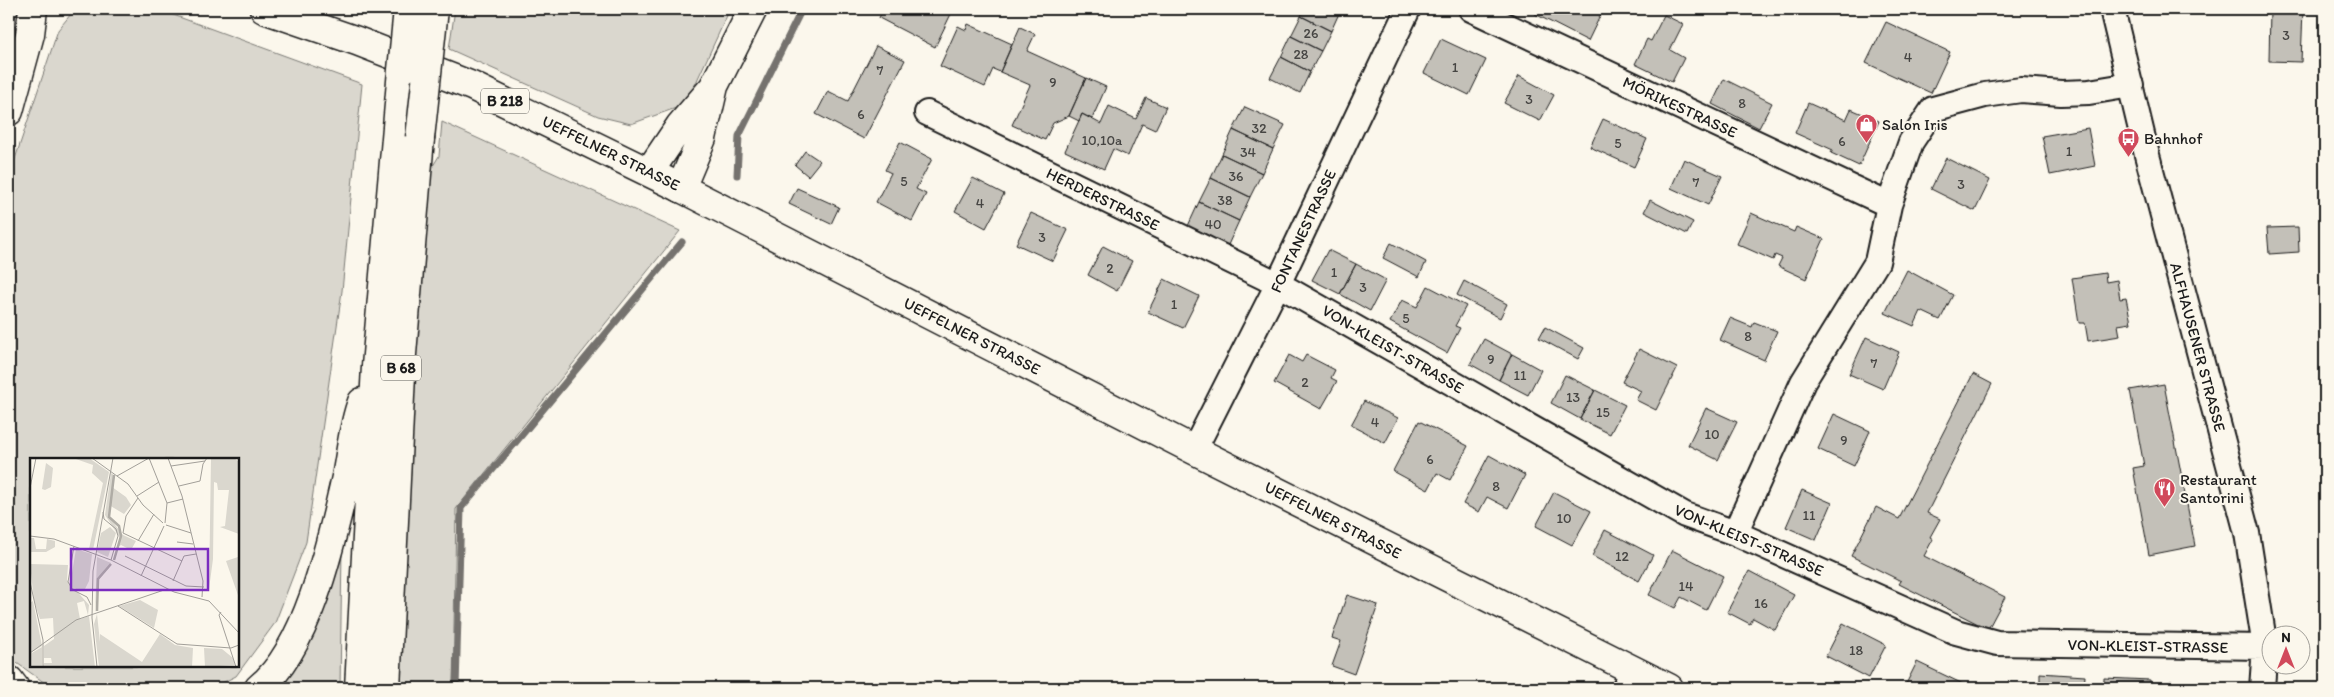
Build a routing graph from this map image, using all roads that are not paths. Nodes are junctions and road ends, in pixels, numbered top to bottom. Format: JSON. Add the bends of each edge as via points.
{"nodes":[{"id":1,"x":44,"y":9,"type":"edge"},
{"id":2,"x":264,"y":9,"type":"edge"},
{"id":3,"x":408,"y":9,"type":"edge"},
{"id":4,"x":434,"y":9,"type":"edge"},
{"id":5,"x":753,"y":9,"type":"edge"},
{"id":6,"x":1408,"y":9,"type":"edge"},
{"id":7,"x":1471,"y":9,"type":"edge"},
{"id":8,"x":2112,"y":9,"type":"edge"},
{"id":9,"x":31,"y":21,"type":"edge"},
{"id":10,"x":2130,"y":85,"type":"junction"},
{"id":11,"x":714,"y":86,"type":"junction"},
{"id":12,"x":9,"y":111,"type":"edge"},
{"id":13,"x":927,"y":113,"type":"dead end"},
{"id":14,"x":408,"y":133,"type":"junction"},
{"id":15,"x":649,"y":172,"type":"junction"},
{"id":16,"x":681,"y":188,"type":"junction"},
{"id":17,"x":1889,"y":205,"type":"junction"},
{"id":18,"x":1278,"y":284,"type":"junction"},
{"id":19,"x":376,"y":366,"type":"junction"},
{"id":20,"x":1194,"y":450,"type":"junction"},
{"id":21,"x":1735,"y":532,"type":"junction"},
{"id":22,"x":2262,"y":628,"type":"edge"},
{"id":23,"x":2262,"y":647,"type":"edge"},
{"id":24,"x":2263,"y":674,"type":"edge"},
{"id":25,"x":9,"y":680,"type":"edge"},
{"id":26,"x":1629,"y":680,"type":"edge"},
{"id":27,"x":15,"y":688,"type":"edge"},
{"id":28,"x":259,"y":688,"type":"edge"},
{"id":29,"x":359,"y":688,"type":"edge"},
{"id":30,"x":386,"y":688,"type":"edge"},
{"id":31,"x":1669,"y":688,"type":"edge"},
{"id":32,"x":2262,"y":688,"type":"edge"}],
"edges":[{"from":1,"to":9,"type":"main road"},
{"from":2,"to":15,"type":"main road","name":"UEFFELNER STRASSE","number":"B 218","via":[[357,40],[472,86]]},
{"from":3,"to":14,"type":"main road","number":"B 68","bridge":true},
{"from":4,"to":14,"type":"main road","number":"B 68","bridge":true},
{"from":5,"to":11,"type":"main road"},
{"from":6,"to":18,"type":"street","name":"FONTANESTRASSE"},
{"from":7,"to":17,"type":"street","name":"MÖRIKESTRASSE"},
{"from":8,"to":10,"type":"street","name":"ALFHAUSENER STRASSE"},
{"from":9,"to":12,"type":"main road"},
{"from":10,"to":17,"type":"street","via":[[2089,92],[2003,92],[1933,109],[1911,142]]},
{"from":10,"to":22,"type":"street","name":"ALFHAUSENER STRASSE","via":[[2247,532]]},
{"from":11,"to":15,"type":"main road","via":[[680,126]]},
{"from":11,"to":16,"type":"main road","via":[[702,138]]},
{"from":13,"to":18,"type":"street","name":"HERDERSTRASSE"},
{"from":14,"to":19,"type":"main road","number":"B 68"},
{"from":14,"to":30,"type":"main road","number":"B 68","via":[[401,373]]},
{"from":15,"to":16,"type":"main road","name":"UEFFELNER STRASSE","number":"B 218"},
{"from":16,"to":20,"type":"main road","name":"UEFFELNER STRASSE"},
{"from":17,"to":21,"type":"street","via":[[1878,262],[1803,382]]},
{"from":18,"to":20,"type":"street","name":"FONTANESTRASSE"},
{"from":18,"to":21,"type":"street","name":"VON-KLEIST-STRASSE","via":[[1685,515]]},
{"from":19,"to":28,"type":"main road","number":"B 68","via":[[357,415],[320,582],[296,638],[268,681]]},
{"from":19,"to":29,"type":"main road","number":"B 68"},
{"from":20,"to":26,"type":"main road","name":"UEFFELNER STRASSE"},
{"from":21,"to":23,"type":"street","name":"VON-KLEIST-STRASSE","via":[[1976,639],[2054,645]]},
{"from":24,"to":32,"type":"street","name":"ALFHAUSENER STRASSE"},
{"from":25,"to":27,"type":"main road"},
{"from":26,"to":31,"type":"main road","name":"UEFFELNER STRASSE"}]}
